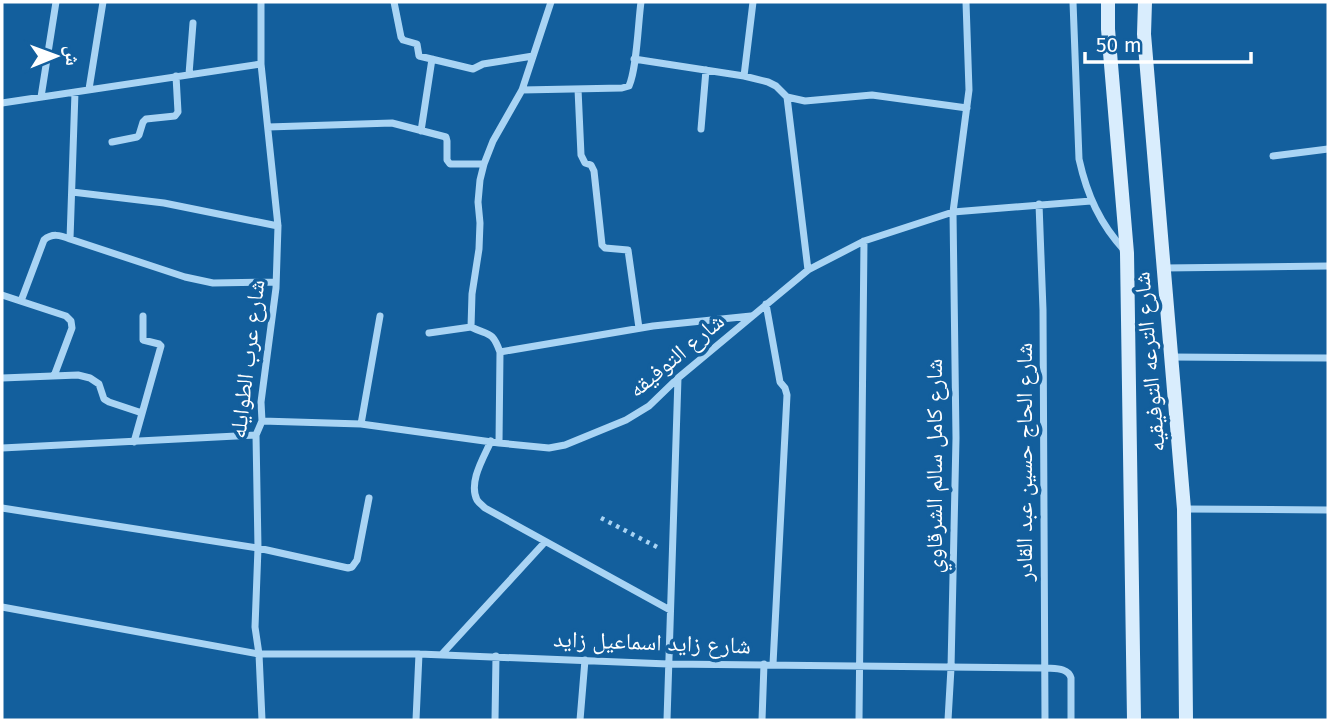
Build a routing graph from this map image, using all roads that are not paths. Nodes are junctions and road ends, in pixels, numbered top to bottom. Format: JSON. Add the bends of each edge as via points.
{"nodes":[{"id":1,"x":56,"y":2,"type":"edge"},
{"id":2,"x":103,"y":2,"type":"edge"},
{"id":3,"x":261,"y":2,"type":"edge"},
{"id":4,"x":394,"y":2,"type":"edge"},
{"id":5,"x":551,"y":2,"type":"edge"},
{"id":6,"x":640,"y":2,"type":"edge"},
{"id":7,"x":753,"y":2,"type":"edge"},
{"id":8,"x":966,"y":2,"type":"edge"},
{"id":9,"x":1073,"y":2,"type":"edge"},
{"id":10,"x":1108,"y":2,"type":"edge"},
{"id":11,"x":1145,"y":2,"type":"edge"},
{"id":12,"x":193,"y":23,"type":"dead end"},
{"id":13,"x":533,"y":56,"type":"junction"},
{"id":14,"x":432,"y":59,"type":"junction"},
{"id":15,"x":634,"y":59,"type":"junction"},
{"id":16,"x":261,"y":64,"type":"junction"},
{"id":17,"x":706,"y":70,"type":"junction"},
{"id":18,"x":189,"y":74,"type":"junction"},
{"id":19,"x":176,"y":76,"type":"junction"},
{"id":20,"x":744,"y":76,"type":"junction"},
{"id":21,"x":89,"y":89,"type":"junction"},
{"id":22,"x":578,"y":89,"type":"junction"},
{"id":23,"x":522,"y":90,"type":"junction"},
{"id":24,"x":75,"y":92,"type":"junction"},
{"id":25,"x":41,"y":97,"type":"junction"},
{"id":26,"x":787,"y":97,"type":"junction"},
{"id":27,"x":2,"y":103,"type":"edge"},
{"id":28,"x":967,"y":107,"type":"junction"},
{"id":29,"x":268,"y":127,"type":"junction"},
{"id":30,"x":701,"y":129,"type":"dead end"},
{"id":31,"x":421,"y":131,"type":"junction"},
{"id":32,"x":112,"y":142,"type":"dead end"},
{"id":33,"x":1328,"y":149,"type":"edge"},
{"id":34,"x":1273,"y":156,"type":"dead end"},
{"id":35,"x":484,"y":164,"type":"junction"},
{"id":36,"x":72,"y":192,"type":"junction"},
{"id":37,"x":1091,"y":201,"type":"junction"},
{"id":38,"x":1039,"y":204,"type":"junction"},
{"id":39,"x":953,"y":212,"type":"junction"},
{"id":40,"x":278,"y":226,"type":"junction"},
{"id":41,"x":70,"y":239,"type":"junction"},
{"id":42,"x":864,"y":241,"type":"junction"},
{"id":43,"x":1127,"y":253,"type":"junction"},
{"id":44,"x":1328,"y":265,"type":"edge"},
{"id":45,"x":1164,"y":268,"type":"junction"},
{"id":46,"x":808,"y":270,"type":"junction"},
{"id":47,"x":276,"y":282,"type":"junction"},
{"id":48,"x":2,"y":295,"type":"edge"},
{"id":49,"x":21,"y":301,"type":"junction"},
{"id":50,"x":766,"y":304,"type":"junction"},
{"id":51,"x":380,"y":316,"type":"dead end"},
{"id":52,"x":752,"y":316,"type":"junction"},
{"id":53,"x":143,"y":317,"type":"dead end"},
{"id":54,"x":471,"y":327,"type":"junction"},
{"id":55,"x":639,"y":328,"type":"junction"},
{"id":56,"x":429,"y":333,"type":"dead end"},
{"id":57,"x":500,"y":352,"type":"junction"},
{"id":58,"x":1171,"y":357,"type":"junction"},
{"id":59,"x":1328,"y":358,"type":"edge"},
{"id":60,"x":54,"y":376,"type":"junction"},
{"id":61,"x":2,"y":378,"type":"edge"},
{"id":62,"x":678,"y":378,"type":"junction"},
{"id":63,"x":142,"y":413,"type":"junction"},
{"id":64,"x":262,"y":421,"type":"junction"},
{"id":65,"x":361,"y":424,"type":"junction"},
{"id":66,"x":256,"y":435,"type":"junction"},
{"id":67,"x":134,"y":442,"type":"junction"},
{"id":68,"x":495,"y":442,"type":"junction"},
{"id":69,"x":2,"y":448,"type":"edge"},
{"id":70,"x":369,"y":498,"type":"dead end"},
{"id":71,"x":2,"y":508,"type":"edge"},
{"id":72,"x":1184,"y":509,"type":"junction"},
{"id":73,"x":1328,"y":510,"type":"edge"},
{"id":74,"x":545,"y":542,"type":"junction"},
{"id":75,"x":258,"y":548,"type":"junction"},
{"id":76,"x":2,"y":607,"type":"edge"},
{"id":77,"x":670,"y":610,"type":"junction"},
{"id":78,"x":259,"y":654,"type":"junction"},
{"id":79,"x":419,"y":654,"type":"junction"},
{"id":80,"x":442,"y":654,"type":"junction"},
{"id":81,"x":496,"y":656,"type":"junction"},
{"id":82,"x":585,"y":660,"type":"junction"},
{"id":83,"x":667,"y":664,"type":"junction"},
{"id":84,"x":768,"y":664,"type":"junction"},
{"id":85,"x":860,"y":666,"type":"junction"},
{"id":86,"x":951,"y":668,"type":"junction"},
{"id":87,"x":1045,"y":668,"type":"junction"},
{"id":88,"x":262,"y":720,"type":"edge"},
{"id":89,"x":416,"y":720,"type":"edge"},
{"id":90,"x":495,"y":720,"type":"edge"},
{"id":91,"x":580,"y":720,"type":"edge"},
{"id":92,"x":667,"y":720,"type":"edge"},
{"id":93,"x":762,"y":720,"type":"edge"},
{"id":94,"x":859,"y":720,"type":"edge"},
{"id":95,"x":948,"y":720,"type":"edge"},
{"id":96,"x":1045,"y":720,"type":"edge"},
{"id":97,"x":1071,"y":720,"type":"edge"},
{"id":98,"x":1134,"y":720,"type":"edge"},
{"id":99,"x":1186,"y":720,"type":"edge"}],
"edges":[{"from":1,"to":25,"type":"street"},
{"from":2,"to":21,"type":"street"},
{"from":3,"to":16,"type":"street","name":"شارع عرب الطوايله"},
{"from":4,"to":14,"type":"street","via":[[403,40],[417,44],[419,56]]},
{"from":5,"to":13,"type":"street"},
{"from":6,"to":15,"type":"street"},
{"from":7,"to":20,"type":"street"},
{"from":8,"to":28,"type":"street","name":"شارع كامل سالم الشرقاوي"},
{"from":9,"to":37,"type":"street","via":[[1079,159]]},
{"from":10,"to":43,"type":"main road","name":"شارع الترعه التوفيقيه"},
{"from":11,"to":45,"type":"main road","name":"شارع الترعه التوفيقيه"},
{"from":12,"to":18,"type":"street"},
{"from":13,"to":14,"type":"street","via":[[473,69]]},
{"from":13,"to":23,"type":"street"},
{"from":14,"to":31,"type":"street"},
{"from":15,"to":17,"type":"street"},
{"from":15,"to":22,"type":"street","via":[[629,86]]},
{"from":16,"to":18,"type":"street"},
{"from":16,"to":29,"type":"street","name":"شارع عرب الطوايله"},
{"from":17,"to":20,"type":"street"},
{"from":17,"to":30,"type":"street"},
{"from":18,"to":19,"type":"street"},
{"from":19,"to":21,"type":"street"},
{"from":19,"to":32,"type":"street","via":[[175,116],[146,119],[139,135]]},
{"from":20,"to":26,"type":"street","via":[[768,82]]},
{"from":21,"to":24,"type":"street"},
{"from":22,"to":23,"type":"street"},
{"from":22,"to":55,"type":"street","via":[[581,155],[593,168],[602,245],[628,250]]},
{"from":23,"to":35,"type":"street"},
{"from":24,"to":25,"type":"street"},
{"from":24,"to":36,"type":"street"},
{"from":25,"to":27,"type":"street"},
{"from":26,"to":28,"type":"street","via":[[805,101],[872,95]]},
{"from":26,"to":46,"type":"street"},
{"from":28,"to":39,"type":"street","name":"شارع كامل سالم الشرقاوي"},
{"from":29,"to":31,"type":"street","via":[[382,122]]},
{"from":29,"to":40,"type":"street","name":"شارع عرب الطوايله"},
{"from":31,"to":35,"type":"street","via":[[446,137],[450,164]]},
{"from":33,"to":34,"type":"street"},
{"from":35,"to":54,"type":"street"},
{"from":36,"to":40,"type":"street","via":[[164,203]]},
{"from":36,"to":41,"type":"street"},
{"from":37,"to":38,"type":"street","name":"شارع التوفيقه"},
{"from":37,"to":43,"type":"street"},
{"from":38,"to":39,"type":"street","name":"شارع التوفيقه"},
{"from":38,"to":87,"type":"street","name":"شارع الحاج حسين عبد القادر"},
{"from":39,"to":42,"type":"street","name":"شارع التوفيقه"},
{"from":39,"to":86,"type":"street","name":"شارع كامل سالم الشرقاوي","via":[[956,438]]},
{"from":40,"to":47,"type":"street","name":"شارع عرب الطوايله"},
{"from":41,"to":47,"type":"street","via":[[213,284]]},
{"from":41,"to":49,"type":"street","via":[[52,235],[44,240]]},
{"from":42,"to":46,"type":"street","name":"شارع التوفيقه"},
{"from":42,"to":85,"type":"street"},
{"from":43,"to":98,"type":"main road","name":"شارع الترعه التوفيقيه"},
{"from":44,"to":45,"type":"street"},
{"from":45,"to":58,"type":"main road","name":"شارع الترعه التوفيقيه"},
{"from":46,"to":50,"type":"street","name":"شارع التوفيقه"},
{"from":47,"to":64,"type":"street","name":"شارع عرب الطوايله"},
{"from":48,"to":49,"type":"street"},
{"from":49,"to":60,"type":"street","via":[[71,321]]},
{"from":50,"to":52,"type":"street","name":"شارع التوفيقه"},
{"from":50,"to":84,"type":"street","via":[[780,382],[787,395]]},
{"from":51,"to":65,"type":"street"},
{"from":52,"to":55,"type":"street"},
{"from":52,"to":62,"type":"street","name":"شارع التوفيقه"},
{"from":53,"to":63,"type":"street","via":[[143,340],[161,346]]},
{"from":54,"to":56,"type":"street"},
{"from":54,"to":57,"type":"street","via":[[495,338]]},
{"from":55,"to":57,"type":"street"},
{"from":57,"to":68,"type":"street"},
{"from":58,"to":59,"type":"street"},
{"from":58,"to":72,"type":"main road","name":"شارع الترعه التوفيقيه"},
{"from":60,"to":61,"type":"street"},
{"from":60,"to":63,"type":"street","via":[[90,378],[109,402]]},
{"from":62,"to":68,"type":"street","name":"شارع التوفيقه","via":[[649,406],[565,445],[549,448]]},
{"from":62,"to":77,"type":"street"},
{"from":63,"to":67,"type":"street"},
{"from":64,"to":65,"type":"street","name":"شارع التوفيقه"},
{"from":64,"to":66,"type":"street","name":"شارع عرب الطوايله"},
{"from":65,"to":68,"type":"street","name":"شارع التوفيقه"},
{"from":66,"to":67,"type":"street"},
{"from":66,"to":75,"type":"street","name":"شارع عرب الطوايله"},
{"from":67,"to":69,"type":"street"},
{"from":68,"to":74,"type":"street","via":[[476,478],[477,500]]},
{"from":70,"to":75,"type":"street","via":[[352,567]]},
{"from":71,"to":75,"type":"street"},
{"from":72,"to":73,"type":"street"},
{"from":72,"to":99,"type":"main road","name":"شارع الترعه التوفيقيه"},
{"from":74,"to":77,"type":"street"},
{"from":74,"to":80,"type":"street"},
{"from":75,"to":78,"type":"street","name":"شارع عرب الطوايله","via":[[255,626]]},
{"from":76,"to":78,"type":"street","name":"شارع زايد اسماعيل زايد"},
{"from":77,"to":83,"type":"street"},
{"from":78,"to":79,"type":"street","name":"شارع زايد اسماعيل زايد"},
{"from":78,"to":88,"type":"street","name":"شارع عرب الطوايله"},
{"from":79,"to":80,"type":"street","name":"شارع زايد اسماعيل زايد"},
{"from":79,"to":89,"type":"street"},
{"from":80,"to":81,"type":"street","name":"شارع زايد اسماعيل زايد"},
{"from":81,"to":82,"type":"street","name":"شارع زايد اسماعيل زايد"},
{"from":81,"to":90,"type":"street"},
{"from":82,"to":83,"type":"street","name":"شارع زايد اسماعيل زايد"},
{"from":82,"to":91,"type":"street"},
{"from":83,"to":84,"type":"street","name":"شارع زايد اسماعيل زايد"},
{"from":83,"to":92,"type":"street"},
{"from":84,"to":85,"type":"street","name":"شارع زايد اسماعيل زايد"},
{"from":84,"to":93,"type":"street"},
{"from":85,"to":86,"type":"street","name":"شارع زايد اسماعيل زايد"},
{"from":85,"to":94,"type":"street"},
{"from":86,"to":87,"type":"street","name":"شارع زايد اسماعيل زايد"},
{"from":86,"to":95,"type":"street","name":"شارع كامل سالم الشرقاوي"},
{"from":87,"to":96,"type":"street","name":"شارع الحاج حسين عبد القادر"},
{"from":87,"to":97,"type":"street","via":[[1070,674]]}]}
